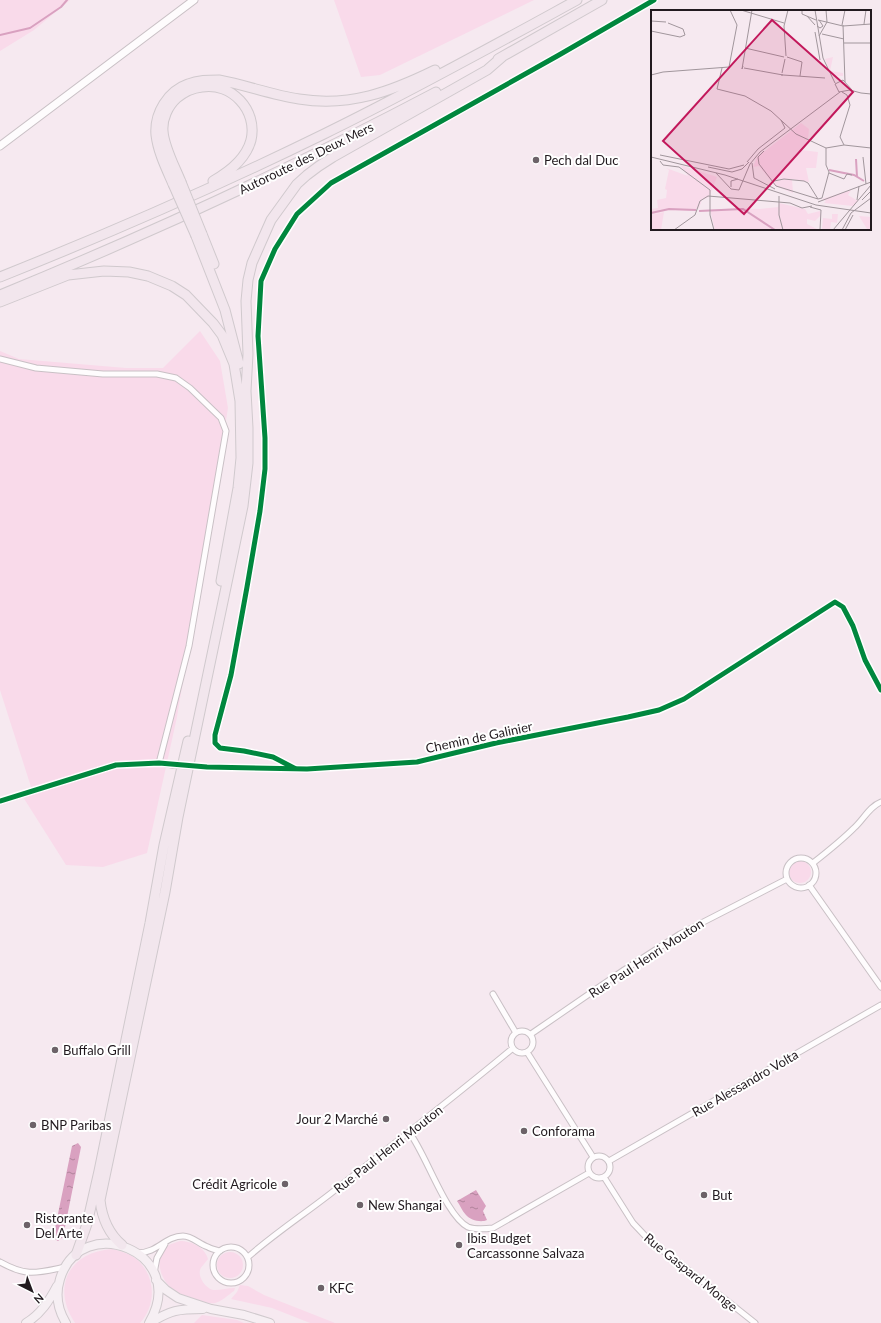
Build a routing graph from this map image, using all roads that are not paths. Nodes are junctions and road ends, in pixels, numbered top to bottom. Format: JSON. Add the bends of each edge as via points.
{"nodes":[{"id":1,"x":194,"y":0,"type":"edge"},
{"id":2,"x":577,"y":0,"type":"edge"},
{"id":3,"x":602,"y":0,"type":"edge"},
{"id":4,"x":654,"y":0,"type":"edge"},
{"id":5,"x":502,"y":57,"type":"junction"},
{"id":6,"x":462,"y":62,"type":"junction"},
{"id":7,"x":0,"y":146,"type":"edge"},
{"id":8,"x":177,"y":183,"type":"junction"},
{"id":9,"x":189,"y":198,"type":"junction"},
{"id":10,"x":199,"y":235,"type":"junction"},
{"id":11,"x":0,"y":277,"type":"edge"},
{"id":12,"x":0,"y":294,"type":"edge"},
{"id":13,"x":0,"y":302,"type":"edge"},
{"id":14,"x":0,"y":359,"type":"edge"},
{"id":15,"x":246,"y":391,"type":"junction"},
{"id":16,"x":240,"y":401,"type":"junction"},
{"id":17,"x":881,"y":690,"type":"edge"},
{"id":18,"x":159,"y":763,"type":"junction"},
{"id":19,"x":296,"y":769,"type":"junction"},
{"id":20,"x":0,"y":801,"type":"edge"},
{"id":21,"x":881,"y":802,"type":"edge"},
{"id":22,"x":812,"y":863,"type":"junction"},
{"id":23,"x":787,"y":879,"type":"junction"},
{"id":24,"x":809,"y":885,"type":"junction"},
{"id":25,"x":881,"y":987,"type":"edge"},
{"id":26,"x":493,"y":994,"type":"dead end"},
{"id":27,"x":881,"y":1005,"type":"edge"},
{"id":28,"x":516,"y":1032,"type":"junction"},
{"id":29,"x":531,"y":1034,"type":"junction"},
{"id":30,"x":513,"y":1048,"type":"junction"},
{"id":31,"x":527,"y":1052,"type":"junction"},
{"id":32,"x":409,"y":1132,"type":"junction"},
{"id":33,"x":593,"y":1157,"type":"junction"},
{"id":34,"x":609,"y":1161,"type":"junction"},
{"id":35,"x":589,"y":1173,"type":"junction"},
{"id":36,"x":604,"y":1177,"type":"junction"},
{"id":37,"x":167,"y":1241,"type":"junction"},
{"id":38,"x":122,"y":1246,"type":"junction"},
{"id":39,"x":208,"y":1247,"type":"junction"},
{"id":40,"x":220,"y":1251,"type":"junction"},
{"id":41,"x":137,"y":1253,"type":"junction"},
{"id":42,"x":76,"y":1255,"type":"junction"},
{"id":43,"x":247,"y":1255,"type":"junction"},
{"id":44,"x":214,"y":1259,"type":"junction"},
{"id":45,"x":0,"y":1262,"type":"edge"},
{"id":46,"x":65,"y":1267,"type":"junction"},
{"id":47,"x":155,"y":1277,"type":"junction"},
{"id":48,"x":58,"y":1283,"type":"junction"},
{"id":49,"x":212,"y":1309,"type":"junction"},
{"id":50,"x":26,"y":1323,"type":"edge"},
{"id":51,"x":66,"y":1323,"type":"edge"},
{"id":52,"x":149,"y":1323,"type":"edge"},
{"id":53,"x":270,"y":1323,"type":"edge"},
{"id":54,"x":755,"y":1323,"type":"edge"}],
"edges":[{"from":1,"to":7,"type":"main road"},
{"from":2,"to":6,"type":"highway","name":"Autoroute des Deux Mers"},
{"from":3,"to":5,"type":"highway","name":"Autoroute des Deux Mers"},
{"from":4,"to":19,"type":"street","via":[[331,183],[297,214],[275,249],[261,281],[258,336],[266,438],[260,511],[231,675],[215,743],[220,748],[273,757]]},
{"from":5,"to":12,"type":"highway","name":"Autoroute des Deux Mers","via":[[355,134],[228,196]]},
{"from":5,"to":15,"type":"highway","via":[[487,70],[319,166],[298,184],[278,208],[258,249],[248,280]]},
{"from":6,"to":8,"type":"highway","via":[[444,66],[400,86],[365,98],[332,102],[298,99],[218,80],[188,84],[177,90],[162,106],[156,126],[160,154]]},
{"from":6,"to":9,"type":"highway","name":"Autoroute des Deux Mers","via":[[324,134]]},
{"from":8,"to":9,"type":"highway","via":[[164,137],[164,122],[168,109],[178,97],[195,88],[214,86],[230,92],[242,103],[250,119],[252,129],[249,144],[237,164],[221,177],[202,186]]},
{"from":8,"to":10,"type":"highway","bridge":true},
{"from":9,"to":11,"type":"highway","name":"Autoroute des Deux Mers"},
{"from":10,"to":15,"type":"highway","via":[[230,309]]},
{"from":10,"to":16,"type":"highway","via":[[233,335],[242,377]]},
{"from":13,"to":16,"type":"highway","via":[[68,275],[112,271],[130,272],[159,280],[186,295],[222,335],[234,364]]},
{"from":14,"to":18,"type":"street","via":[[36,368],[103,374],[157,374],[176,378],[222,418],[226,431],[202,576],[189,646]]},
{"from":15,"to":38,"type":"highway","via":[[248,463],[242,506],[100,1200],[106,1225],[114,1239]]},
{"from":16,"to":42,"type":"highway","via":[[241,458],[236,504],[87,1224]]},
{"from":17,"to":19,"type":"street","name":"Chemin de Galinier","via":[[865,660],[853,626],[843,607],[835,602],[684,699],[659,710],[417,762]]},
{"from":18,"to":19,"type":"street","name":"Chemin de Galinier","bridge":true,"via":[[207,768]]},
{"from":18,"to":20,"type":"street","name":"Chemin de Galinier","via":[[116,765]]},
{"from":21,"to":22,"type":"street","via":[[875,804],[854,828]]},
{"from":22,"to":23,"type":"street","via":[[803,858],[793,860],[786,868]]},
{"from":22,"to":24,"type":"street","via":[[816,873]]},
{"from":23,"to":24,"type":"street","via":[[799,888]]},
{"from":23,"to":29,"type":"street","name":"Rue Paul Henri Mouton","via":[[680,934]]},
{"from":24,"to":25,"type":"street"},
{"from":26,"to":28,"type":"street"},
{"from":27,"to":34,"type":"street","name":"Rue Alessandro Volta"},
{"from":28,"to":29,"type":"street","via":[[526,1031]]},
{"from":28,"to":30,"type":"street","via":[[511,1040]]},
{"from":29,"to":31,"type":"street","via":[[533,1046]]},
{"from":30,"to":31,"type":"street","via":[[519,1053]]},
{"from":30,"to":32,"type":"street","name":"Rue Paul Henri Mouton"},
{"from":31,"to":33,"type":"street"},
{"from":32,"to":35,"type":"street","via":[[456,1216],[468,1227],[493,1228]]},
{"from":32,"to":43,"type":"street","name":"Rue Paul Henri Mouton"},
{"from":33,"to":34,"type":"street","via":[[602,1156]]},
{"from":33,"to":35,"type":"street","via":[[588,1164]]},
{"from":34,"to":36,"type":"street","via":[[610,1170]]},
{"from":35,"to":36,"type":"street","via":[[596,1178]]},
{"from":36,"to":54,"type":"street","name":"Rue Gaspard Monge","via":[[633,1223],[651,1242]]},
{"from":37,"to":39,"type":"street","via":[[183,1236]]},
{"from":37,"to":41,"type":"street","via":[[148,1252]]},
{"from":37,"to":47,"type":"street","via":[[157,1258]]},
{"from":38,"to":41,"type":"main road"},
{"from":38,"to":42,"type":"main road","via":[[98,1245],[86,1248]]},
{"from":39,"to":40,"type":"street"},
{"from":39,"to":44,"type":"street"},
{"from":40,"to":43,"type":"street","via":[[233,1246]]},
{"from":40,"to":44,"type":"street"},
{"from":41,"to":47,"type":"main road"},
{"from":42,"to":46,"type":"main road"},
{"from":43,"to":44,"type":"street","via":[[250,1267],[247,1274],[241,1280],[231,1283],[217,1276],[213,1265]]},
{"from":45,"to":46,"type":"street","via":[[20,1271],[37,1273]]},
{"from":46,"to":48,"type":"main road"},
{"from":47,"to":49,"type":"main road","via":[[166,1290],[178,1298]]},
{"from":47,"to":52,"type":"main road","via":[[157,1304]]},
{"from":48,"to":50,"type":"main road","via":[[47,1304]]},
{"from":48,"to":51,"type":"main road","via":[[58,1306]]},
{"from":49,"to":52,"type":"main road","via":[[174,1310]]},
{"from":49,"to":53,"type":"main road"}]}
